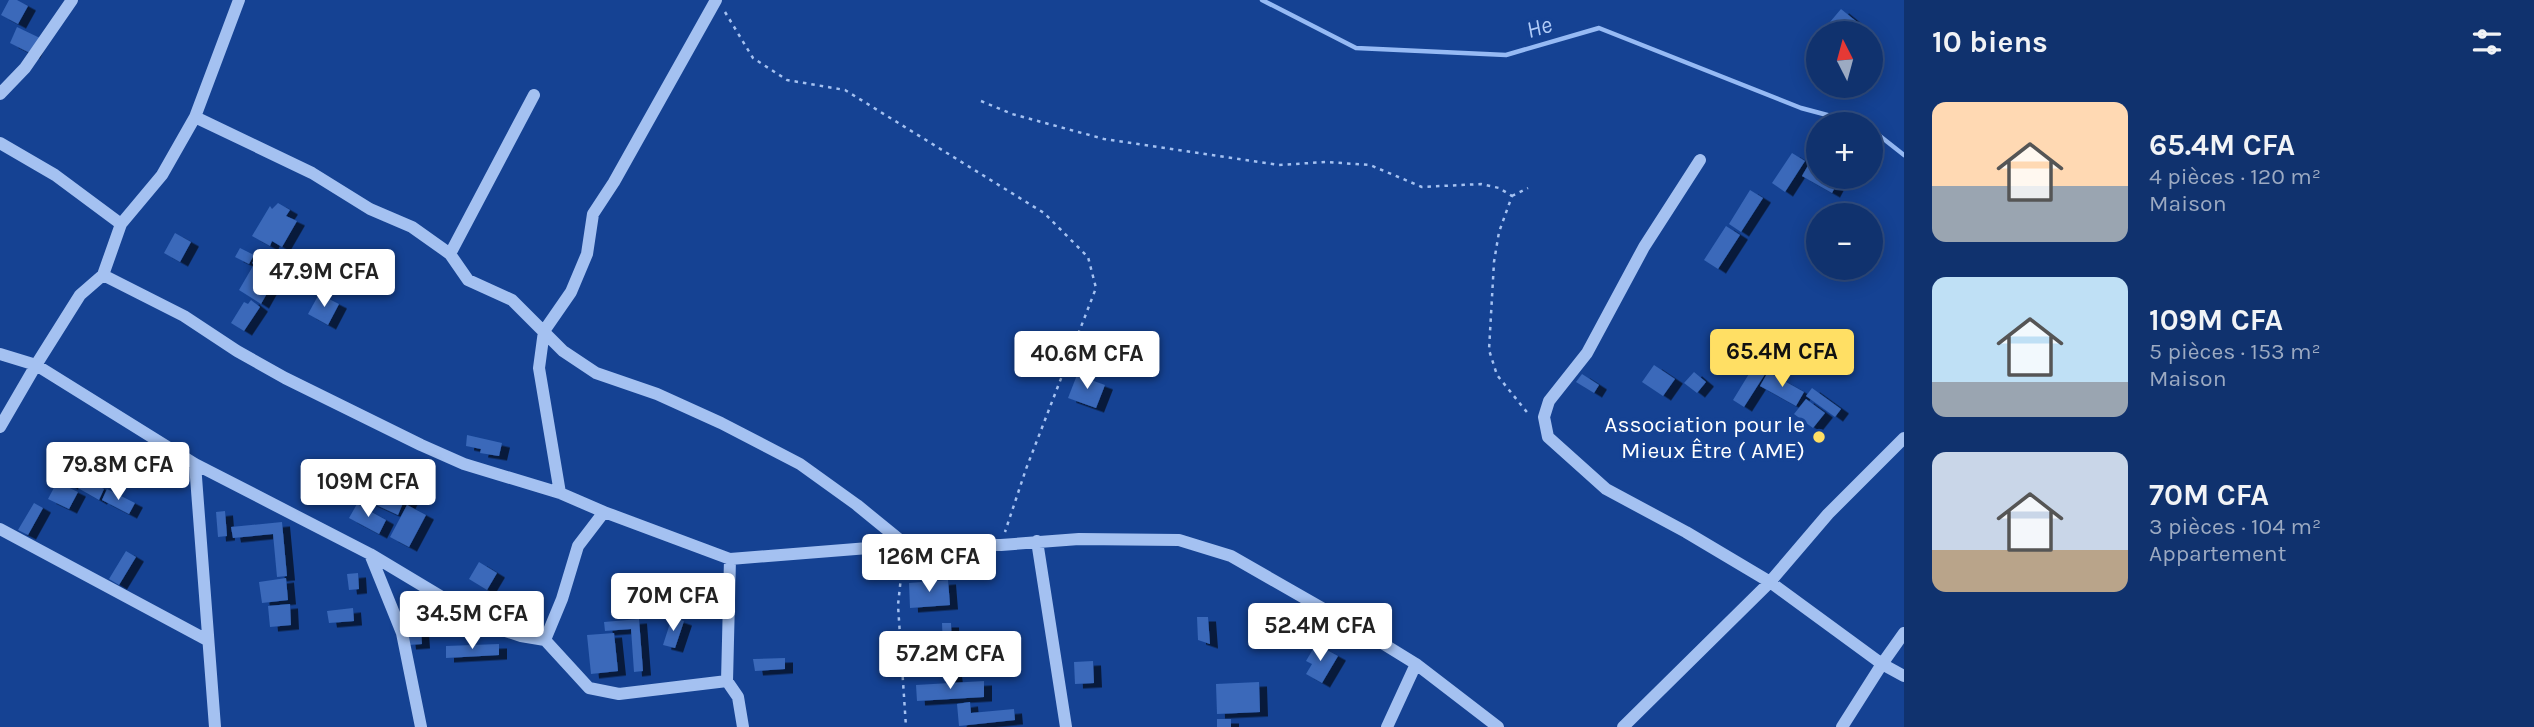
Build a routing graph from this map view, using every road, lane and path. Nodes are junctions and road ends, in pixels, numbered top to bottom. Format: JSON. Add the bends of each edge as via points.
{"nodes":[{"id":1,"x":72,"y":0,"type":"edge"},
{"id":2,"x":239,"y":0,"type":"edge"},
{"id":3,"x":716,"y":0,"type":"edge"},
{"id":4,"x":725,"y":12,"type":"dead end"},
{"id":5,"x":0,"y":94,"type":"edge"},
{"id":6,"x":534,"y":95,"type":"dead end"},
{"id":7,"x":981,"y":101,"type":"dead end"},
{"id":8,"x":195,"y":117,"type":"junction"},
{"id":9,"x":0,"y":143,"type":"edge"},
{"id":10,"x":1700,"y":160,"type":"dead end"},
{"id":11,"x":1528,"y":188,"type":"dead end"},
{"id":12,"x":1512,"y":196,"type":"junction"},
{"id":13,"x":121,"y":224,"type":"junction"},
{"id":14,"x":450,"y":254,"type":"junction"},
{"id":15,"x":103,"y":275,"type":"junction"},
{"id":16,"x":544,"y":331,"type":"junction"},
{"id":17,"x":0,"y":354,"type":"edge"},
{"id":18,"x":36,"y":365,"type":"junction"},
{"id":19,"x":1533,"y":419,"type":"dead end"},
{"id":20,"x":0,"y":427,"type":"edge"},
{"id":21,"x":1904,"y":438,"type":"edge"},
{"id":22,"x":195,"y":464,"type":"junction"},
{"id":23,"x":560,"y":493,"type":"junction"},
{"id":24,"x":604,"y":512,"type":"junction"},
{"id":25,"x":0,"y":529,"type":"edge"},
{"id":26,"x":1037,"y":541,"type":"junction"},
{"id":27,"x":906,"y":545,"type":"junction"},
{"id":28,"x":1001,"y":545,"type":"junction"},
{"id":29,"x":370,"y":554,"type":"junction"},
{"id":30,"x":730,"y":559,"type":"junction"},
{"id":31,"x":1770,"y":582,"type":"junction"},
{"id":32,"x":1904,"y":633,"type":"edge"},
{"id":33,"x":207,"y":640,"type":"junction"},
{"id":34,"x":545,"y":640,"type":"junction"},
{"id":35,"x":1416,"y":664,"type":"junction"},
{"id":36,"x":1882,"y":664,"type":"junction"},
{"id":37,"x":1904,"y":676,"type":"edge"},
{"id":38,"x":727,"y":681,"type":"junction"},
{"id":39,"x":215,"y":727,"type":"edge"},
{"id":40,"x":421,"y":727,"type":"edge"},
{"id":41,"x":743,"y":727,"type":"edge"},
{"id":42,"x":906,"y":727,"type":"edge"},
{"id":43,"x":1066,"y":727,"type":"edge"},
{"id":44,"x":1387,"y":727,"type":"edge"},
{"id":45,"x":1498,"y":727,"type":"edge"},
{"id":46,"x":1623,"y":727,"type":"edge"},
{"id":47,"x":1842,"y":727,"type":"edge"}],
"edges":[{"from":1,"to":5,"type":"street","via":[[25,68]]},
{"from":2,"to":8,"type":"street"},
{"from":3,"to":16,"type":"street","via":[[593,214],[587,254],[571,292]]},
{"from":4,"to":28,"type":"path","via":[[752,58],[787,80],[845,90],[1044,213],[1088,257],[1096,288]]},
{"from":6,"to":14,"type":"street"},
{"from":7,"to":12,"type":"path","via":[[1104,139],[1279,164],[1370,165],[1422,187],[1481,184]]},
{"from":8,"to":13,"type":"street","via":[[162,175]]},
{"from":8,"to":14,"type":"street","via":[[312,173],[370,209],[412,227]]},
{"from":9,"to":13,"type":"street","via":[[55,175]]},
{"from":10,"to":31,"type":"street","via":[[1644,247],[1587,353],[1549,401],[1544,417],[1548,437],[1606,489]]},
{"from":11,"to":12,"type":"path"},
{"from":12,"to":19,"type":"path","via":[[1494,262],[1489,349],[1497,375]]},
{"from":13,"to":15,"type":"street"},
{"from":14,"to":16,"type":"street","via":[[468,280],[512,300]]},
{"from":15,"to":18,"type":"street","via":[[80,295]]},
{"from":15,"to":23,"type":"street","via":[[184,316],[285,378],[408,439],[464,464]]},
{"from":16,"to":23,"type":"street","via":[[539,368]]},
{"from":16,"to":27,"type":"street","via":[[563,351],[596,373],[668,399],[800,464]]},
{"from":17,"to":18,"type":"street"},
{"from":18,"to":20,"type":"street"},
{"from":18,"to":22,"type":"street"},
{"from":21,"to":31,"type":"street","via":[[1828,514]]},
{"from":22,"to":29,"type":"street"},
{"from":22,"to":33,"type":"street"},
{"from":23,"to":24,"type":"street"},
{"from":24,"to":30,"type":"street"},
{"from":24,"to":34,"type":"street","via":[[578,545]]},
{"from":25,"to":33,"type":"street"},
{"from":26,"to":28,"type":"street"},
{"from":26,"to":35,"type":"street","via":[[1179,540],[1231,556]]},
{"from":26,"to":43,"type":"street"},
{"from":27,"to":28,"type":"street"},
{"from":27,"to":30,"type":"street"},
{"from":27,"to":42,"type":"path","via":[[898,606]]},
{"from":29,"to":34,"type":"street","via":[[491,626]]},
{"from":29,"to":40,"type":"street","via":[[402,633]]},
{"from":30,"to":38,"type":"street"},
{"from":31,"to":36,"type":"street"},
{"from":31,"to":46,"type":"street"},
{"from":32,"to":36,"type":"street"},
{"from":33,"to":39,"type":"street"},
{"from":34,"to":38,"type":"street","via":[[589,688],[619,694]]},
{"from":35,"to":44,"type":"street"},
{"from":35,"to":45,"type":"street"},
{"from":36,"to":37,"type":"street"},
{"from":36,"to":47,"type":"street"},
{"from":38,"to":41,"type":"street","via":[[738,697]]}]}
